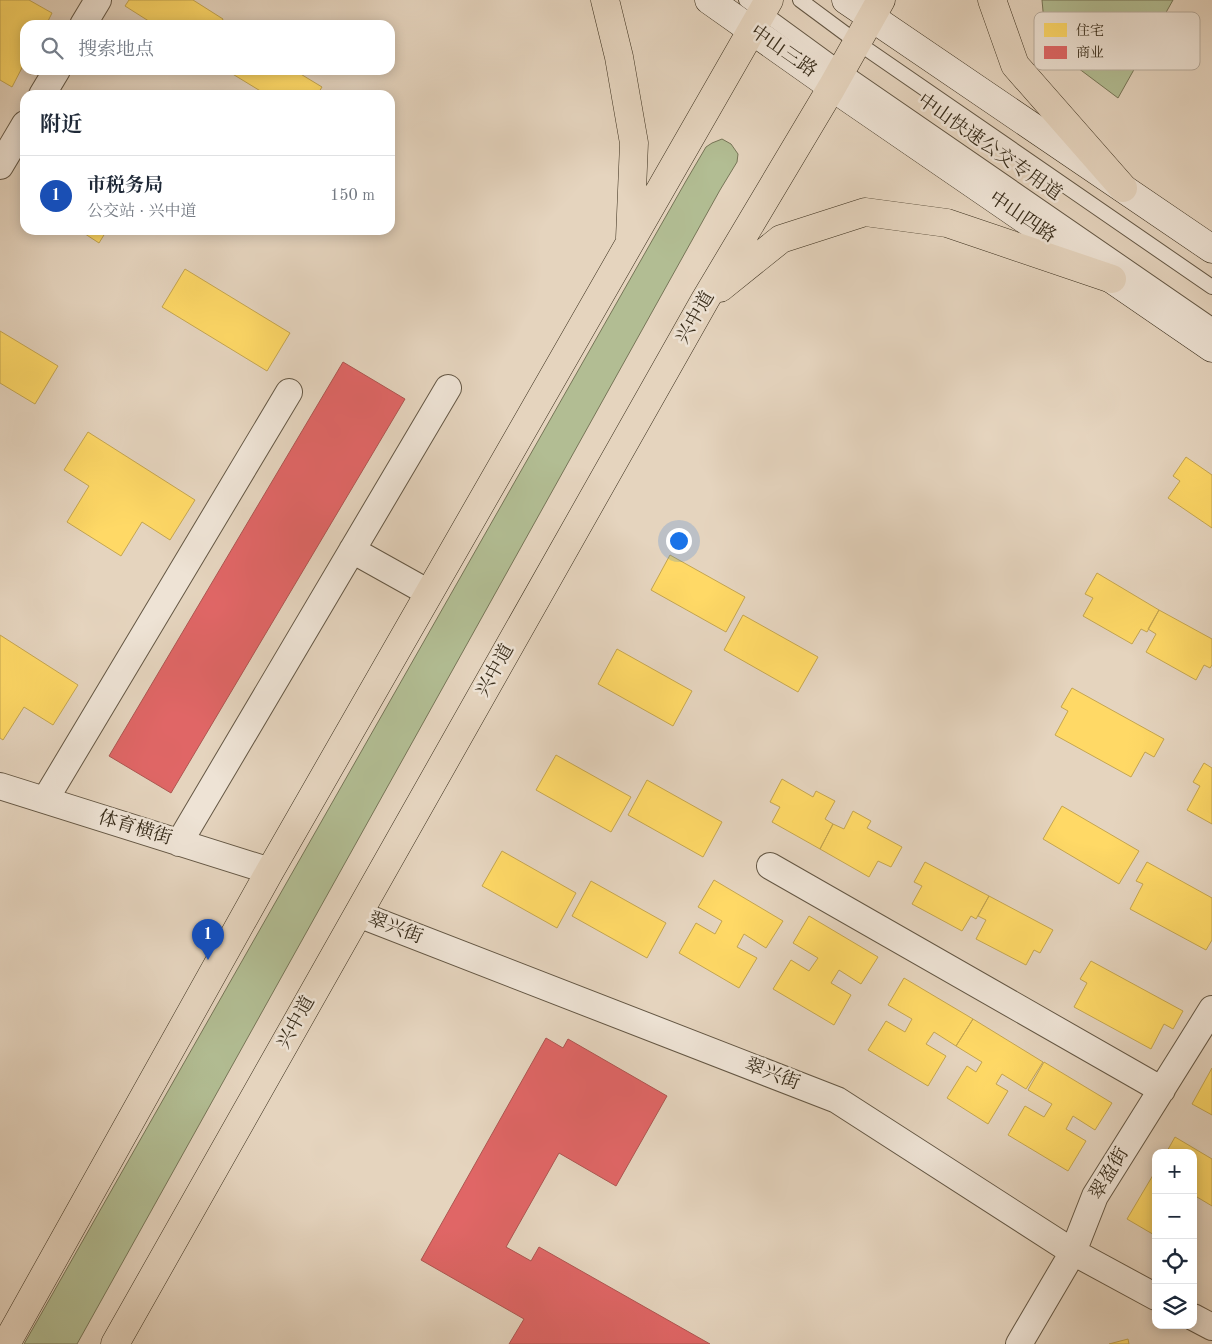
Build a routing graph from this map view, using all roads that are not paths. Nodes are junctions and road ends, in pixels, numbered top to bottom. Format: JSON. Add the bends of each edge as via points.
{"nodes":[{"id":1,"x":98,"y":0,"type":"edge"},
{"id":2,"x":605,"y":0,"type":"edge"},
{"id":3,"x":708,"y":0,"type":"edge"},
{"id":4,"x":800,"y":0,"type":"edge"},
{"id":5,"x":846,"y":0,"type":"edge"},
{"id":6,"x":992,"y":0,"type":"edge"},
{"id":7,"x":877,"y":9,"type":"edge"},
{"id":8,"x":758,"y":10,"type":"edge"},
{"id":9,"x":86,"y":20,"type":"edge"},
{"id":10,"x":858,"y":43,"type":"junction"},
{"id":11,"x":54,"y":75,"type":"edge"},
{"id":12,"x":837,"y":79,"type":"junction"},
{"id":13,"x":45,"y":90,"type":"edge"},
{"id":14,"x":20,"y":132,"type":"edge"},
{"id":15,"x":0,"y":166,"type":"edge"},
{"id":16,"x":1123,"y":188,"type":"junction"},
{"id":17,"x":630,"y":241,"type":"junction"},
{"id":18,"x":1212,"y":249,"type":"edge"},
{"id":19,"x":1112,"y":280,"type":"junction"},
{"id":20,"x":1212,"y":287,"type":"edge"},
{"id":21,"x":706,"y":300,"type":"junction"},
{"id":22,"x":1212,"y":325,"type":"edge"},
{"id":23,"x":1212,"y":348,"type":"edge"},
{"id":24,"x":448,"y":388,"type":"dead end"},
{"id":25,"x":289,"y":392,"type":"dead end"},
{"id":26,"x":352,"y":550,"type":"junction"},
{"id":27,"x":429,"y":593,"type":"junction"},
{"id":28,"x":0,"y":786,"type":"edge"},
{"id":29,"x":44,"y":800,"type":"junction"},
{"id":30,"x":179,"y":843,"type":"junction"},
{"id":31,"x":770,"y":866,"type":"dead end"},
{"id":32,"x":270,"y":871,"type":"junction"},
{"id":33,"x":358,"y":914,"type":"junction"},
{"id":34,"x":1212,"y":1009,"type":"edge"},
{"id":35,"x":1162,"y":1090,"type":"junction"},
{"id":36,"x":1073,"y":1252,"type":"junction"},
{"id":37,"x":1152,"y":1295,"type":"edge"},
{"id":38,"x":1197,"y":1319,"type":"edge"},
{"id":39,"x":1212,"y":1327,"type":"edge"},
{"id":40,"x":6,"y":1344,"type":"edge"},
{"id":41,"x":115,"y":1344,"type":"edge"},
{"id":42,"x":1019,"y":1344,"type":"edge"}],
"edges":[{"from":1,"to":9,"type":"street"},
{"from":2,"to":17,"type":"main road","via":[[634,143]]},
{"from":3,"to":8,"type":"main road","name":"中山三路"},
{"from":4,"to":10,"type":"lane","name":"中山快速公交专用道"},
{"from":5,"to":7,"type":"main road"},
{"from":6,"to":16,"type":"main road","via":[[1015,65]]},
{"from":7,"to":10,"type":"main road","name":"兴中道"},
{"from":7,"to":16,"type":"main road"},
{"from":8,"to":12,"type":"main road","name":"中山三路"},
{"from":8,"to":17,"type":"main road"},
{"from":10,"to":12,"type":"main road","name":"兴中道"},
{"from":10,"to":20,"type":"lane","name":"中山快速公交专用道"},
{"from":11,"to":13,"type":"street"},
{"from":12,"to":19,"type":"main road","name":"中山四路"},
{"from":12,"to":21,"type":"main road","name":"兴中道"},
{"from":12,"to":22,"type":"lane","name":"中山快速公交专用道"},
{"from":14,"to":15,"type":"street"},
{"from":16,"to":18,"type":"main road"},
{"from":17,"to":27,"type":"main road"},
{"from":19,"to":21,"type":"main road","via":[[947,223],[865,212],[782,239]]},
{"from":19,"to":23,"type":"main road","name":"中山四路"},
{"from":21,"to":33,"type":"main road","name":"兴中道"},
{"from":24,"to":26,"type":"street"},
{"from":25,"to":29,"type":"street"},
{"from":26,"to":27,"type":"street"},
{"from":26,"to":30,"type":"street"},
{"from":27,"to":32,"type":"main road"},
{"from":28,"to":29,"type":"street","name":"体育横街"},
{"from":29,"to":30,"type":"street","name":"体育横街"},
{"from":30,"to":32,"type":"street","name":"体育横街"},
{"from":31,"to":35,"type":"street"},
{"from":32,"to":40,"type":"main road"},
{"from":33,"to":36,"type":"street","name":"翠兴街","via":[[837,1100]]},
{"from":33,"to":41,"type":"main road","name":"兴中道"},
{"from":34,"to":35,"type":"street","name":"翠盈街"},
{"from":35,"to":36,"type":"street","name":"翠盈街","via":[[1095,1196]]},
{"from":36,"to":37,"type":"street","name":"翠兴街"},
{"from":36,"to":42,"type":"street","name":"翠盈街"},
{"from":38,"to":39,"type":"street"}]}
